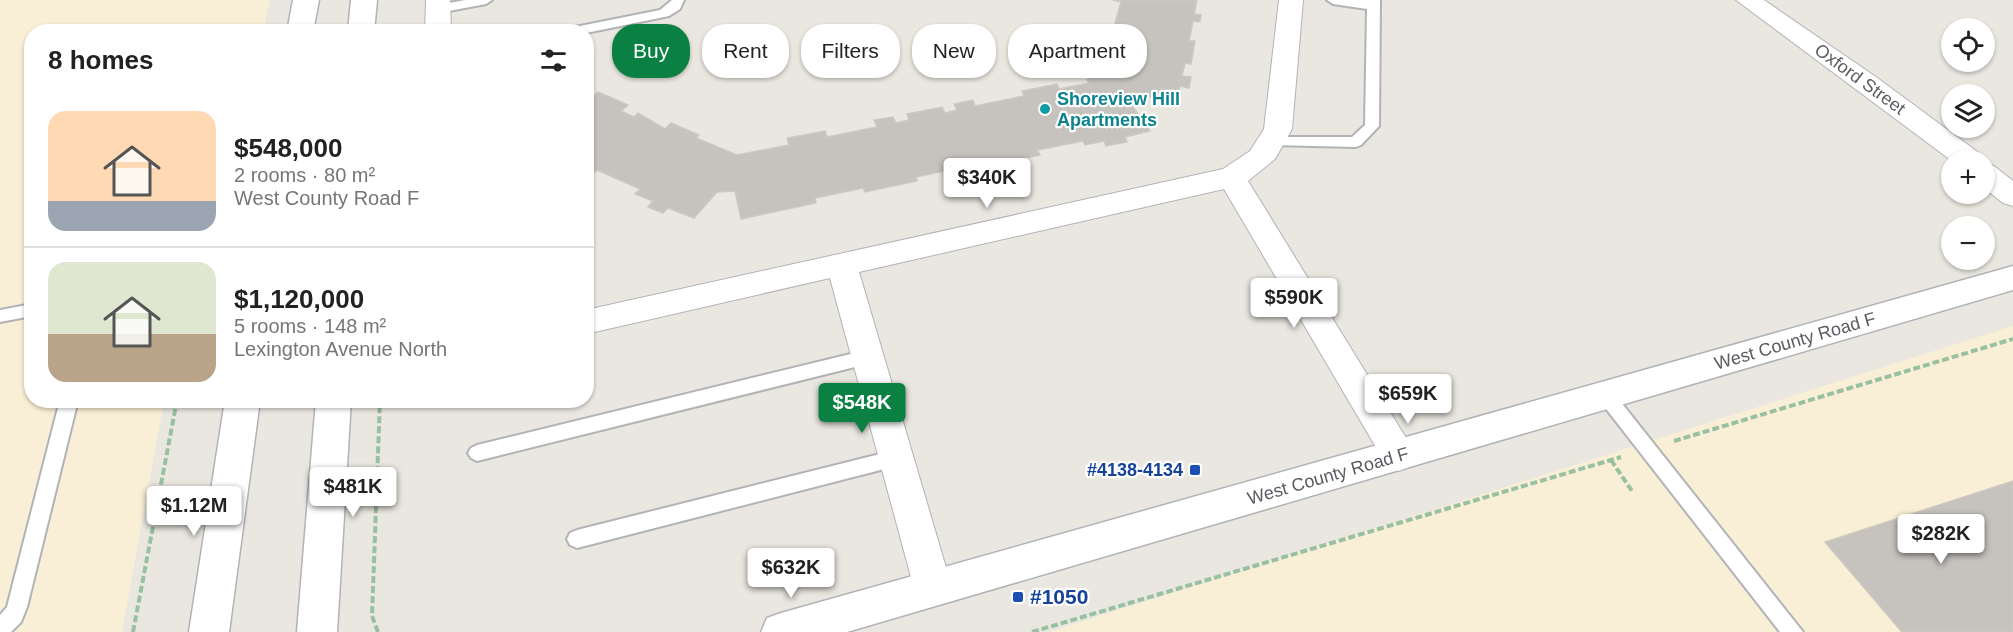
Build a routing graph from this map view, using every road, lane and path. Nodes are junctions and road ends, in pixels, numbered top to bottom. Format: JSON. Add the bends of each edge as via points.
{"nodes":[{"id":1,"x":306,"y":0,"type":"edge"},
{"id":2,"x":364,"y":0,"type":"edge"},
{"id":3,"x":486,"y":0,"type":"edge"},
{"id":4,"x":678,"y":0,"type":"edge"},
{"id":5,"x":1292,"y":0,"type":"edge"},
{"id":6,"x":1333,"y":0,"type":"edge"},
{"id":7,"x":1748,"y":0,"type":"edge"},
{"id":8,"x":1374,"y":3,"type":"edge"},
{"id":9,"x":438,"y":13,"type":"edge"},
{"id":10,"x":302,"y":24,"type":"edge"},
{"id":11,"x":362,"y":24,"type":"edge"},
{"id":12,"x":594,"y":27,"type":"edge"},
{"id":13,"x":1274,"y":142,"type":"junction"},
{"id":14,"x":1956,"y":150,"type":"edge"},
{"id":15,"x":1231,"y":177,"type":"junction"},
{"id":16,"x":1995,"y":182,"type":"edge"},
{"id":17,"x":2013,"y":196,"type":"edge"},
{"id":18,"x":842,"y":265,"type":"junction"},
{"id":19,"x":2013,"y":278,"type":"edge"},
{"id":20,"x":24,"y":312,"type":"edge"},
{"id":21,"x":0,"y":316,"type":"edge"},
{"id":22,"x":594,"y":320,"type":"edge"},
{"id":23,"x":2013,"y":339,"type":"edge"},
{"id":24,"x":867,"y":357,"type":"junction"},
{"id":25,"x":1606,"y":396,"type":"junction"},
{"id":26,"x":67,"y":408,"type":"edge"},
{"id":27,"x":176,"y":408,"type":"edge"},
{"id":28,"x":242,"y":408,"type":"edge"},
{"id":29,"x":333,"y":408,"type":"edge"},
{"id":30,"x":380,"y":408,"type":"edge"},
{"id":31,"x":1647,"y":450,"type":"junction"},
{"id":32,"x":477,"y":453,"type":"dead end"},
{"id":33,"x":1399,"y":456,"type":"junction"},
{"id":34,"x":896,"y":458,"type":"junction"},
{"id":35,"x":1611,"y":460,"type":"junction"},
{"id":36,"x":1632,"y":491,"type":"dead end"},
{"id":37,"x":577,"y":539,"type":"dead end"},
{"id":38,"x":933,"y":588,"type":"junction"},
{"id":39,"x":0,"y":629,"type":"edge"},
{"id":40,"x":134,"y":632,"type":"edge"},
{"id":41,"x":209,"y":632,"type":"edge"},
{"id":42,"x":317,"y":632,"type":"edge"},
{"id":43,"x":378,"y":632,"type":"edge"},
{"id":44,"x":781,"y":632,"type":"edge"},
{"id":45,"x":1032,"y":632,"type":"edge"},
{"id":46,"x":1793,"y":632,"type":"edge"}],
"edges":[{"from":1,"to":10,"type":"street"},
{"from":2,"to":11,"type":"street"},
{"from":3,"to":9,"type":"lane"},
{"from":4,"to":12,"type":"lane","via":[[664,13]]},
{"from":5,"to":13,"type":"street"},
{"from":6,"to":8,"type":"lane"},
{"from":7,"to":14,"type":"street","name":"Oxford Street"},
{"from":8,"to":13,"type":"lane","via":[[1372,126],[1356,142]]},
{"from":13,"to":15,"type":"street","via":[[1249,169]]},
{"from":15,"to":18,"type":"street"},
{"from":15,"to":33,"type":"street"},
{"from":16,"to":17,"type":"street"},
{"from":18,"to":22,"type":"street"},
{"from":18,"to":24,"type":"street"},
{"from":19,"to":25,"type":"street","name":"West County Road F"},
{"from":20,"to":21,"type":"lane"},
{"from":23,"to":31,"type":"path"},
{"from":24,"to":32,"type":"lane"},
{"from":24,"to":34,"type":"street"},
{"from":25,"to":31,"type":"lane"},
{"from":25,"to":33,"type":"street","name":"West County Road F"},
{"from":26,"to":39,"type":"lane","via":[[17,607]]},
{"from":27,"to":40,"type":"path"},
{"from":28,"to":41,"type":"street"},
{"from":29,"to":42,"type":"street"},
{"from":30,"to":43,"type":"path","via":[[372,616]]},
{"from":31,"to":35,"type":"path"},
{"from":31,"to":46,"type":"lane"},
{"from":33,"to":38,"type":"street","name":"West County Road F"},
{"from":34,"to":37,"type":"lane"},
{"from":34,"to":38,"type":"street"},
{"from":35,"to":36,"type":"path"},
{"from":35,"to":45,"type":"path"},
{"from":38,"to":44,"type":"street","name":"West County Road F"}]}
